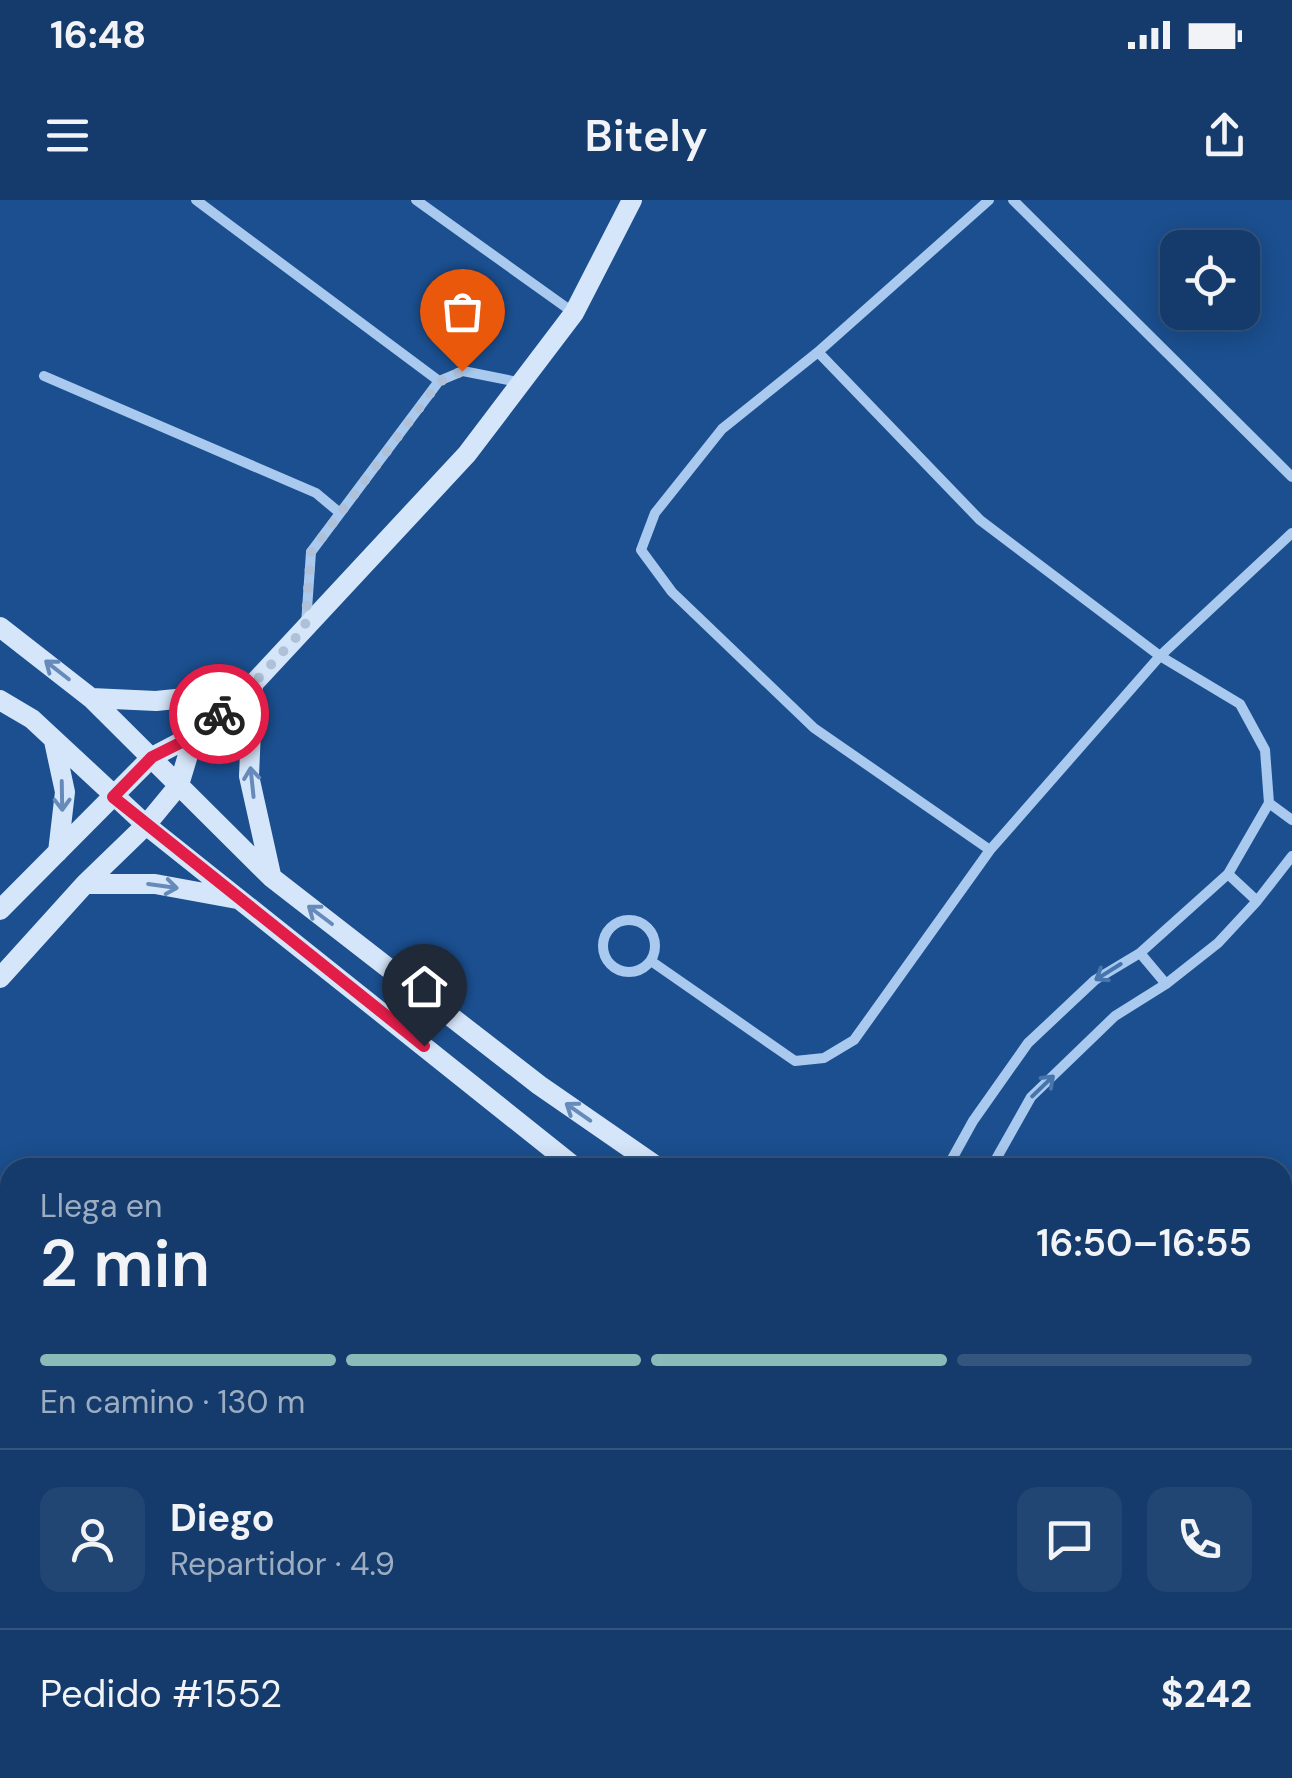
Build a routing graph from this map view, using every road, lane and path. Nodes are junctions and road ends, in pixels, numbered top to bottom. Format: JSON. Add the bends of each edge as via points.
{"nodes":[{"id":1,"x":196,"y":200,"type":"edge"},
{"id":2,"x":416,"y":200,"type":"edge"},
{"id":3,"x":632,"y":200,"type":"edge"},
{"id":4,"x":989,"y":200,"type":"edge"},
{"id":5,"x":1013,"y":200,"type":"edge"},
{"id":6,"x":574,"y":313,"type":"junction"},
{"id":7,"x":818,"y":352,"type":"junction"},
{"id":8,"x":44,"y":376,"type":"dead end"},
{"id":9,"x":439,"y":382,"type":"junction"},
{"id":10,"x":524,"y":384,"type":"junction"},
{"id":11,"x":1292,"y":478,"type":"edge"},
{"id":12,"x":340,"y":513,"type":"junction"},
{"id":13,"x":1292,"y":533,"type":"edge"},
{"id":14,"x":0,"y":627,"type":"edge"},
{"id":15,"x":305,"y":628,"type":"junction"},
{"id":16,"x":1160,"y":656,"type":"junction"},
{"id":17,"x":248,"y":688,"type":"junction"},
{"id":18,"x":91,"y":698,"type":"junction"},
{"id":19,"x":0,"y":700,"type":"edge"},
{"id":20,"x":194,"y":736,"type":"junction"},
{"id":21,"x":54,"y":741,"type":"junction"},
{"id":22,"x":152,"y":757,"type":"junction"},
{"id":23,"x":179,"y":785,"type":"junction"},
{"id":24,"x":113,"y":797,"type":"junction"},
{"id":25,"x":1269,"y":802,"type":"junction"},
{"id":26,"x":1292,"y":820,"type":"edge"},
{"id":27,"x":146,"y":825,"type":"junction"},
{"id":28,"x":990,"y":850,"type":"junction"},
{"id":29,"x":58,"y":852,"type":"junction"},
{"id":30,"x":1292,"y":856,"type":"edge"},
{"id":31,"x":1228,"y":874,"type":"junction"},
{"id":32,"x":271,"y":877,"type":"junction"},
{"id":33,"x":86,"y":884,"type":"junction"},
{"id":34,"x":240,"y":899,"type":"junction"},
{"id":35,"x":1257,"y":901,"type":"junction"},
{"id":36,"x":0,"y":910,"type":"edge"},
{"id":37,"x":1140,"y":953,"type":"junction"},
{"id":38,"x":651,"y":961,"type":"junction"},
{"id":39,"x":0,"y":978,"type":"edge"},
{"id":40,"x":1166,"y":984,"type":"junction"},
{"id":41,"x":564,"y":1158,"type":"edge"},
{"id":42,"x":644,"y":1158,"type":"edge"},
{"id":43,"x":953,"y":1158,"type":"edge"},
{"id":44,"x":996,"y":1158,"type":"edge"}],
"edges":[{"from":1,"to":9,"type":"street"},
{"from":2,"to":6,"type":"street"},
{"from":3,"to":6,"type":"main road"},
{"from":4,"to":7,"type":"street"},
{"from":5,"to":11,"type":"street"},
{"from":6,"to":10,"type":"main road"},
{"from":7,"to":16,"type":"street","via":[[980,520]]},
{"from":7,"to":28,"type":"street","via":[[722,429],[654,513],[641,550],[672,592],[814,728]]},
{"from":8,"to":12,"type":"street","via":[[316,493]]},
{"from":9,"to":10,"type":"street","via":[[462,371]]},
{"from":9,"to":12,"type":"street"},
{"from":10,"to":15,"type":"main road"},
{"from":12,"to":15,"type":"street","via":[[311,552]]},
{"from":13,"to":16,"type":"street"},
{"from":18,"to":14,"type":"main road","one_way":true},
{"from":15,"to":17,"type":"main road"},
{"from":16,"to":25,"type":"street","via":[[1240,704],[1265,750]]},
{"from":16,"to":28,"type":"street"},
{"from":17,"to":18,"type":"main road","via":[[156,701]]},
{"from":17,"to":20,"type":"main road"},
{"from":32,"to":17,"type":"main road","one_way":true,"via":[[249,776]]},
{"from":18,"to":22,"type":"main road"},
{"from":19,"to":21,"type":"main road"},
{"from":20,"to":22,"type":"main road"},
{"from":20,"to":23,"type":"main road"},
{"from":21,"to":24,"type":"main road"},
{"from":21,"to":29,"type":"main road","one_way":true,"via":[[65,792]]},
{"from":22,"to":23,"type":"main road"},
{"from":22,"to":24,"type":"main road"},
{"from":23,"to":27,"type":"main road"},
{"from":23,"to":32,"type":"main road"},
{"from":24,"to":27,"type":"main road"},
{"from":24,"to":29,"type":"main road"},
{"from":25,"to":26,"type":"street"},
{"from":25,"to":31,"type":"street"},
{"from":27,"to":33,"type":"main road"},
{"from":27,"to":34,"type":"main road"},
{"from":28,"to":38,"type":"street","via":[[854,1040],[824,1058],[795,1061]]},
{"from":29,"to":36,"type":"main road"},
{"from":30,"to":35,"type":"street"},
{"from":31,"to":35,"type":"street"},
{"from":31,"to":37,"type":"street"},
{"from":42,"to":32,"type":"main road","one_way":true},
{"from":33,"to":34,"type":"main road","one_way":true,"via":[[154,884]]},
{"from":33,"to":39,"type":"main road"},
{"from":34,"to":41,"type":"main road"},
{"from":35,"to":40,"type":"street"},
{"from":37,"to":40,"type":"street"},
{"from":37,"to":43,"type":"street","one_way":true,"via":[[1095,980],[1028,1043]]},
{"from":38,"to":38,"type":"street","via":[[656,946],[641,922],[626,919],[603,938],[610,966],[624,972]]},
{"from":44,"to":40,"type":"street","one_way":true,"via":[[1030,1096],[1115,1016]]}]}
